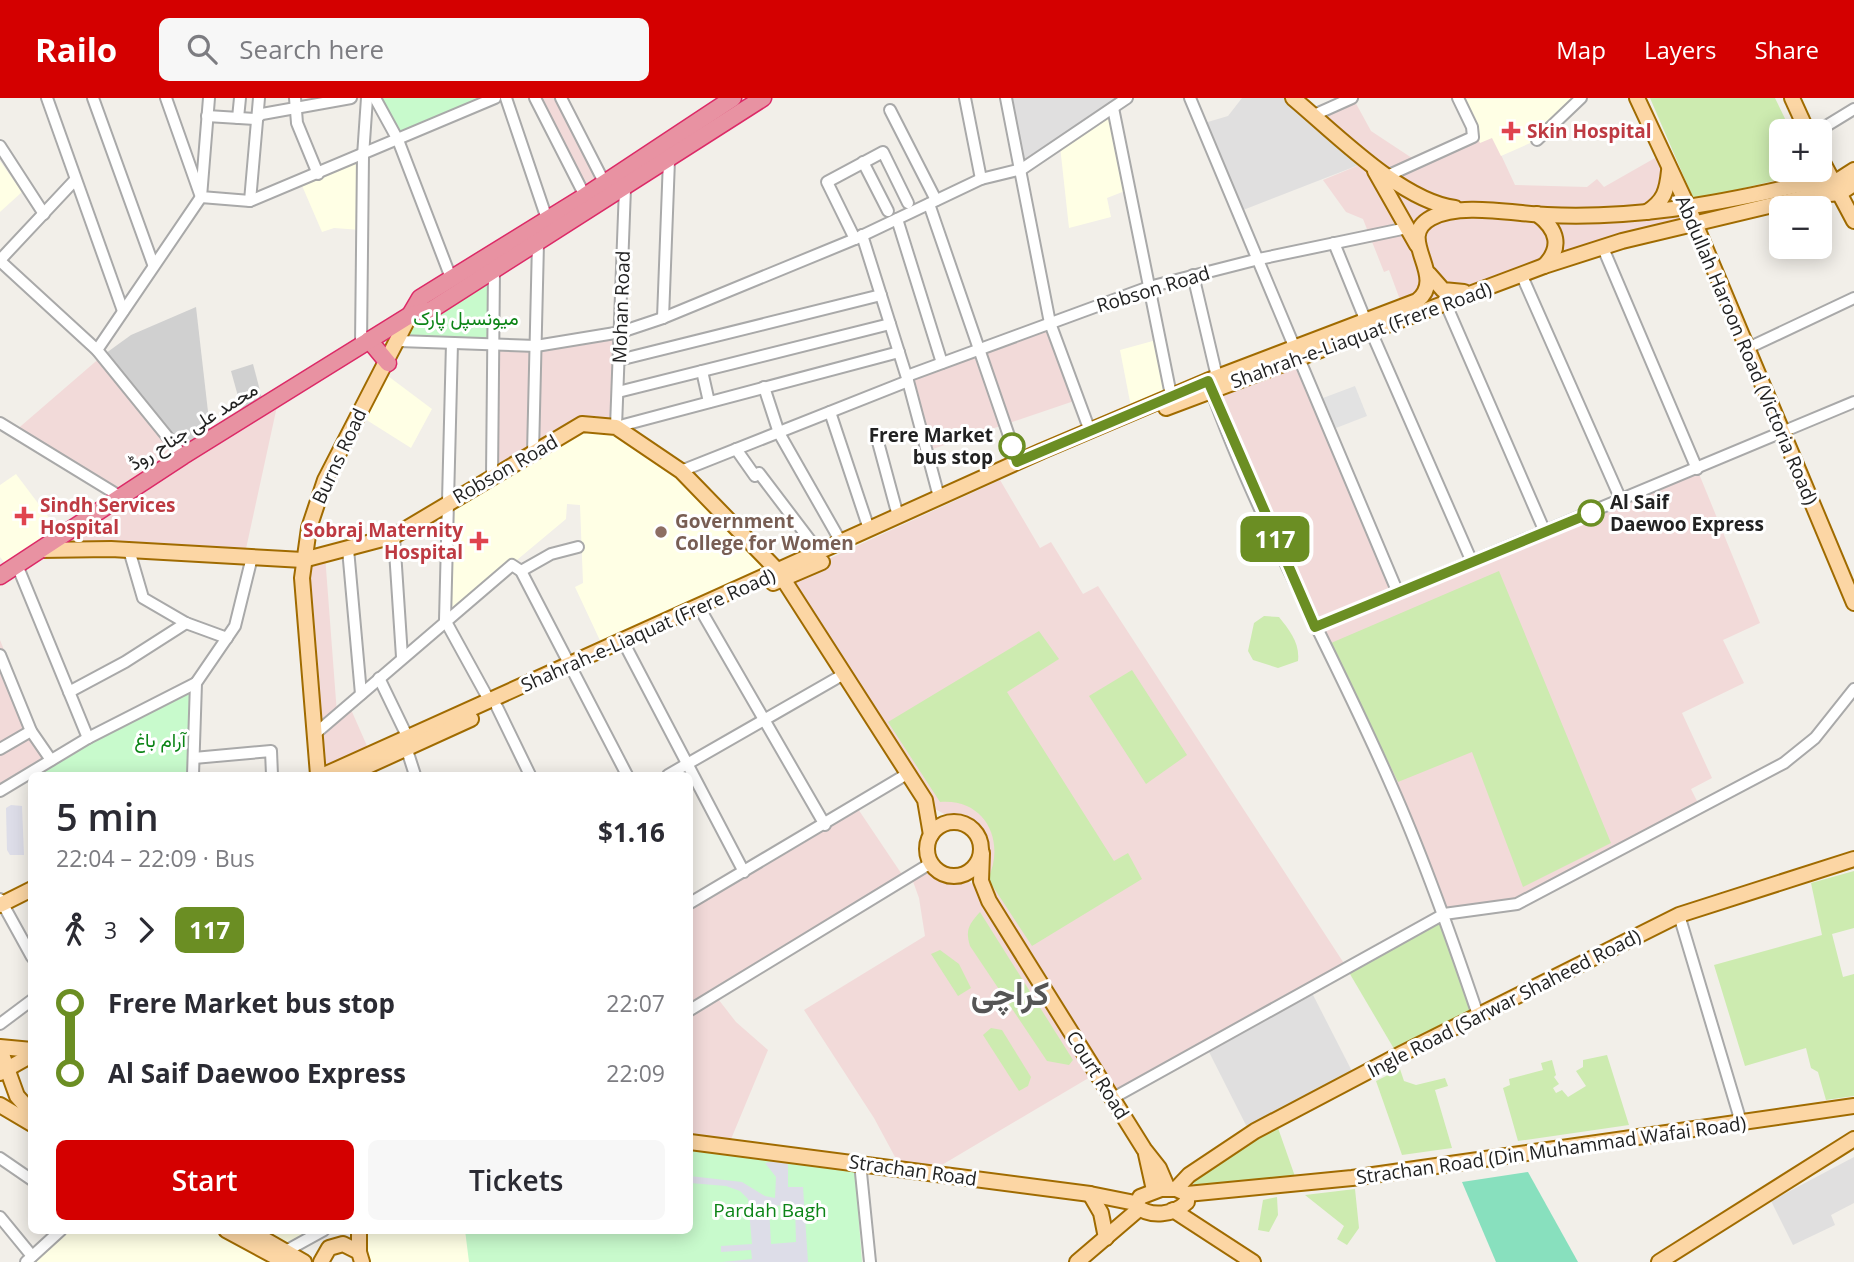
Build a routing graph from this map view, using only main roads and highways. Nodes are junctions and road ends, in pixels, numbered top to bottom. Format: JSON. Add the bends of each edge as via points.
{"nodes":[{"id":1,"x":764,"y":98,"type":"edge"},
{"id":2,"x":1293,"y":98,"type":"edge"},
{"id":3,"x":1637,"y":98,"type":"edge"},
{"id":4,"x":1792,"y":98,"type":"edge"},
{"id":5,"x":729,"y":99,"type":"edge"},
{"id":6,"x":1802,"y":119,"type":"edge"},
{"id":7,"x":1369,"y":161,"type":"junction"},
{"id":8,"x":1669,"y":168,"type":"junction"},
{"id":9,"x":1854,"y":170,"type":"edge"},
{"id":10,"x":1832,"y":180,"type":"edge"},
{"id":11,"x":1854,"y":184,"type":"edge"},
{"id":12,"x":1836,"y":188,"type":"junction"},
{"id":13,"x":1689,"y":209,"type":"junction"},
{"id":14,"x":1471,"y":211,"type":"junction"},
{"id":15,"x":1646,"y":213,"type":"junction"},
{"id":16,"x":1537,"y":214,"type":"junction"},
{"id":17,"x":1854,"y":221,"type":"edge"},
{"id":18,"x":1695,"y":224,"type":"junction"},
{"id":19,"x":1418,"y":246,"type":"junction"},
{"id":20,"x":1544,"y":266,"type":"junction"},
{"id":21,"x":1429,"y":274,"type":"junction"},
{"id":22,"x":1496,"y":286,"type":"junction"},
{"id":23,"x":410,"y":315,"type":"junction"},
{"id":24,"x":1368,"y":324,"type":"junction"},
{"id":25,"x":365,"y":343,"type":"junction"},
{"id":26,"x":388,"y":363,"type":"junction"},
{"id":27,"x":1212,"y":383,"type":"junction"},
{"id":28,"x":40,"y":550,"type":"junction"},
{"id":29,"x":303,"y":560,"type":"junction"},
{"id":30,"x":781,"y":575,"type":"junction"},
{"id":31,"x":0,"y":576,"type":"edge"},
{"id":32,"x":1854,"y":603,"type":"edge"},
{"id":33,"x":571,"y":668,"type":"junction"},
{"id":34,"x":407,"y":744,"type":"junction"},
{"id":35,"x":321,"y":772,"type":"edge"},
{"id":36,"x":329,"y":772,"type":"edge"},
{"id":37,"x":354,"y":772,"type":"edge"},
{"id":38,"x":925,"y":800,"type":"junction"},
{"id":39,"x":964,"y":823,"type":"junction"},
{"id":40,"x":931,"y":835,"type":"junction"},
{"id":41,"x":982,"y":853,"type":"junction"},
{"id":42,"x":1854,"y":859,"type":"edge"},
{"id":43,"x":954,"y":876,"type":"junction"},
{"id":44,"x":28,"y":891,"type":"edge"},
{"id":45,"x":989,"y":901,"type":"junction"},
{"id":46,"x":1,"y":903,"type":"edge"},
{"id":47,"x":0,"y":1048,"type":"edge"},
{"id":48,"x":28,"y":1052,"type":"edge"},
{"id":49,"x":28,"y":1056,"type":"edge"},
{"id":50,"x":4,"y":1072,"type":"edge"},
{"id":51,"x":0,"y":1105,"type":"edge"},
{"id":52,"x":1854,"y":1106,"type":"edge"},
{"id":53,"x":28,"y":1108,"type":"edge"},
{"id":54,"x":28,"y":1122,"type":"edge"},
{"id":55,"x":1854,"y":1139,"type":"edge"},
{"id":56,"x":693,"y":1142,"type":"edge"},
{"id":57,"x":1090,"y":1194,"type":"junction"},
{"id":58,"x":1174,"y":1196,"type":"junction"},
{"id":59,"x":1142,"y":1208,"type":"junction"},
{"id":60,"x":235,"y":1234,"type":"edge"},
{"id":61,"x":254,"y":1234,"type":"edge"},
{"id":62,"x":359,"y":1234,"type":"edge"},
{"id":63,"x":1106,"y":1238,"type":"junction"},
{"id":64,"x":286,"y":1257,"type":"edge"},
{"id":65,"x":360,"y":1257,"type":"edge"},
{"id":66,"x":304,"y":1262,"type":"edge"},
{"id":67,"x":321,"y":1262,"type":"edge"},
{"id":68,"x":1077,"y":1262,"type":"edge"},
{"id":69,"x":1089,"y":1262,"type":"edge"},
{"id":70,"x":1253,"y":1262,"type":"edge"},
{"id":71,"x":1659,"y":1262,"type":"edge"}],
"edges":[{"from":1,"to":23,"type":"highway","name":"محمد علی جناح روڈ","via":[[431,310]]},
{"from":2,"to":7,"type":"main road"},
{"from":3,"to":8,"type":"main road","name":"Abdullah Haroon Road (Victoria Road)"},
{"from":4,"to":6,"type":"main road"},
{"from":5,"to":23,"type":"highway","name":"محمد علی جناح روڈ","via":[[585,196],[420,298]]},
{"from":7,"to":14,"type":"main road","via":[[1438,206]]},
{"from":7,"to":19,"type":"main road"},
{"from":8,"to":13,"type":"main road","name":"Abdullah Haroon Road (Victoria Road)"},
{"from":8,"to":15,"type":"main road","via":[[1667,190],[1660,203]]},
{"from":9,"to":12,"type":"main road","name":"Shahrah-e-Liaquat (Frere Road)"},
{"from":10,"to":12,"type":"main road"},
{"from":11,"to":12,"type":"main road","name":"Shahrah-e-Liaquat (Frere Road)"},
{"from":12,"to":13,"type":"main road","name":"Shahrah-e-Liaquat (Frere Road)","via":[[1803,184]]},
{"from":12,"to":17,"type":"main road"},
{"from":12,"to":18,"type":"main road","name":"Shahrah-e-Liaquat (Frere Road)"},
{"from":13,"to":15,"type":"main road","name":"Shahrah-e-Liaquat (Frere Road)"},
{"from":13,"to":18,"type":"main road","name":"Abdullah Haroon Road (Victoria Road)"},
{"from":14,"to":16,"type":"main road","name":"Shahrah-e-Liaquat (Frere Road)"},
{"from":14,"to":19,"type":"main road","name":"Shahrah-e-Liaquat (Frere Road)","via":[[1429,218],[1417,235]]},
{"from":15,"to":16,"type":"main road","name":"Shahrah-e-Liaquat (Frere Road)"},
{"from":16,"to":20,"type":"main road","via":[[1555,230],[1555,253]]},
{"from":18,"to":20,"type":"main road","name":"Shahrah-e-Liaquat (Frere Road)"},
{"from":18,"to":32,"type":"main road","name":"Abdullah Haroon Road (Victoria Road)"},
{"from":19,"to":21,"type":"main road","name":"Shahrah-e-Liaquat (Frere Road)"},
{"from":20,"to":22,"type":"main road","name":"Shahrah-e-Liaquat (Frere Road)"},
{"from":21,"to":22,"type":"main road","via":[[1443,290],[1454,293]]},
{"from":21,"to":24,"type":"main road","name":"Shahrah-e-Liaquat (Frere Road)","via":[[1428,289],[1417,301]]},
{"from":22,"to":24,"type":"main road","name":"Shahrah-e-Liaquat (Frere Road)"},
{"from":23,"to":25,"type":"highway","name":"محمد علی جناح روڈ"},
{"from":23,"to":26,"type":"main road","name":"Burns Road"},
{"from":24,"to":27,"type":"main road","name":"Shahrah-e-Liaquat (Frere Road)"},
{"from":25,"to":26,"type":"highway"},
{"from":25,"to":28,"type":"highway","name":"محمد علی جناح روڈ"},
{"from":26,"to":29,"type":"main road","name":"Burns Road","via":[[355,418],[315,505]]},
{"from":27,"to":30,"type":"main road","name":"Shahrah-e-Liaquat (Frere Road)"},
{"from":27,"to":30,"type":"main road","name":"Shahrah-e-Liaquat (Frere Road)","via":[[1017,462],[819,552]]},
{"from":28,"to":29,"type":"main road","name":"Robson Road"},
{"from":28,"to":31,"type":"highway","name":"محمد علی جناح روڈ"},
{"from":29,"to":30,"type":"main road","name":"Robson Road","via":[[394,536],[582,424],[616,427],[681,471]]},
{"from":29,"to":35,"type":"main road","name":"Burns Road"},
{"from":30,"to":33,"type":"main road","name":"Shahrah-e-Liaquat (Frere Road)"},
{"from":30,"to":33,"type":"main road","name":"Shahrah-e-Liaquat (Frere Road)","via":[[703,614]]},
{"from":30,"to":38,"type":"main road"},
{"from":33,"to":34,"type":"main road","name":"Shahrah-e-Liaquat (Frere Road)"},
{"from":34,"to":36,"type":"main road","name":"Shahrah-e-Liaquat (Frere Road)"},
{"from":34,"to":37,"type":"main road","name":"Shahrah-e-Liaquat (Frere Road)"},
{"from":38,"to":39,"type":"main road"},
{"from":38,"to":40,"type":"main road"},
{"from":39,"to":40,"type":"main road","via":[[940,825]]},
{"from":39,"to":41,"type":"main road","via":[[980,838]]},
{"from":40,"to":43,"type":"main road","via":[[927,844],[931,863]]},
{"from":41,"to":43,"type":"main road","via":[[974,868]]},
{"from":41,"to":45,"type":"main road","name":"Court Road","via":[[981,881]]},
{"from":42,"to":58,"type":"main road","name":"Ingle Road (Sarwar Shaheed Road)","via":[[1679,915],[1238,1140],[1189,1175]]},
{"from":43,"to":45,"type":"main road","via":[[971,883]]},
{"from":44,"to":46,"type":"main road"},
{"from":45,"to":58,"type":"main road","name":"Court Road"},
{"from":47,"to":48,"type":"main road"},
{"from":47,"to":50,"type":"main road"},
{"from":49,"to":50,"type":"main road"},
{"from":50,"to":53,"type":"main road"},
{"from":51,"to":54,"type":"main road"},
{"from":52,"to":58,"type":"main road","name":"Strachan Road (Din Muhammad Wafai Road)","via":[[1353,1178]]},
{"from":55,"to":71,"type":"main road"},
{"from":56,"to":57,"type":"main road","name":"Strachan Road"},
{"from":57,"to":59,"type":"main road","name":"Strachan Road"},
{"from":57,"to":63,"type":"main road","via":[[1101,1213]]},
{"from":58,"to":59,"type":"main road"},
{"from":58,"to":59,"type":"main road"},
{"from":58,"to":70,"type":"main road"},
{"from":59,"to":63,"type":"main road"},
{"from":59,"to":69,"type":"main road"},
{"from":60,"to":64,"type":"main road"},
{"from":61,"to":64,"type":"main road"},
{"from":62,"to":65,"type":"main road"},
{"from":63,"to":68,"type":"main road"},
{"from":64,"to":66,"type":"main road"},
{"from":65,"to":67,"type":"main road","via":[[350,1246],[337,1244]]}]}
